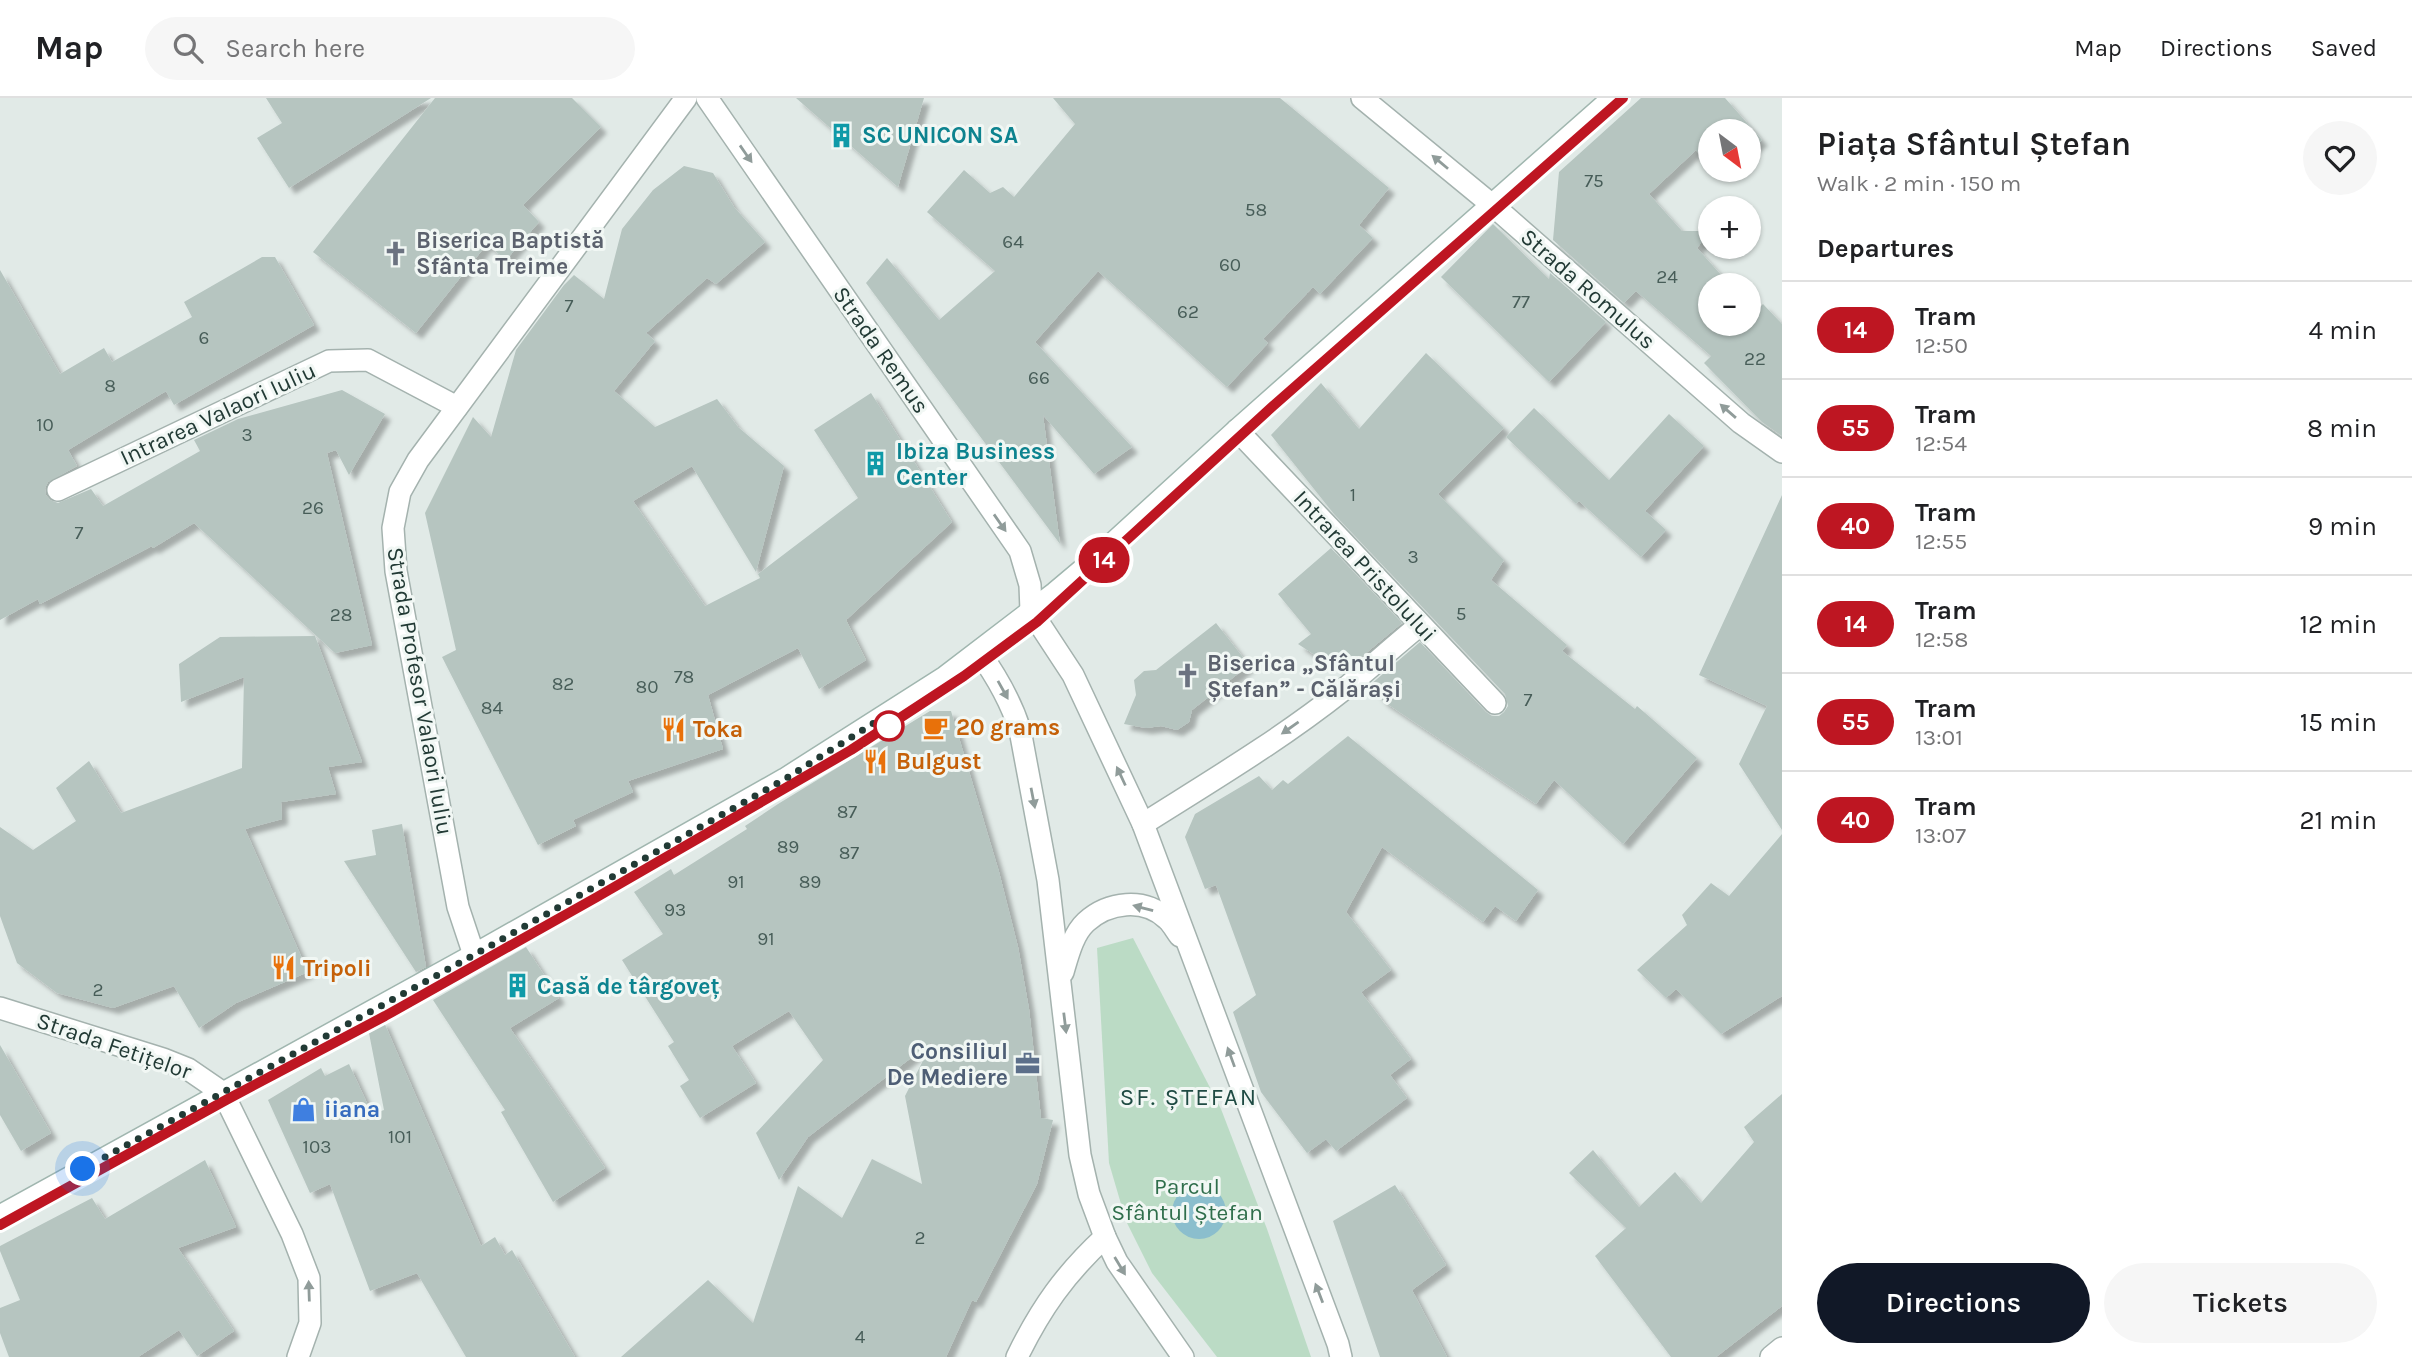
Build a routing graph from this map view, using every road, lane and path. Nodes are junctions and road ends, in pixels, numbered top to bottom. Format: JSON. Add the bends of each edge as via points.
{"nodes":[{"id":1,"x":686,"y":98,"type":"edge"},
{"id":2,"x":708,"y":98,"type":"edge"},
{"id":3,"x":1362,"y":98,"type":"edge"},
{"id":4,"x":1613,"y":98,"type":"edge"},
{"id":5,"x":1492,"y":205,"type":"junction"},
{"id":6,"x":457,"y":407,"type":"junction"},
{"id":7,"x":1237,"y":430,"type":"junction"},
{"id":8,"x":1782,"y":452,"type":"edge"},
{"id":9,"x":58,"y":490,"type":"dead end"},
{"id":10,"x":1031,"y":611,"type":"junction"},
{"id":11,"x":1420,"y":625,"type":"junction"},
{"id":12,"x":979,"y":652,"type":"junction"},
{"id":13,"x":1495,"y":703,"type":"dead end"},
{"id":14,"x":1143,"y":824,"type":"junction"},
{"id":15,"x":1192,"y":952,"type":"junction"},
{"id":16,"x":474,"y":955,"type":"junction"},
{"id":17,"x":1060,"y":979,"type":"junction"},
{"id":18,"x":0,"y":1008,"type":"edge"},
{"id":19,"x":223,"y":1093,"type":"junction"},
{"id":20,"x":0,"y":1216,"type":"edge"},
{"id":21,"x":1105,"y":1237,"type":"junction"},
{"id":22,"x":1782,"y":1348,"type":"edge"},
{"id":23,"x":298,"y":1357,"type":"edge"},
{"id":24,"x":1017,"y":1357,"type":"edge"},
{"id":25,"x":1183,"y":1357,"type":"edge"},
{"id":26,"x":1341,"y":1357,"type":"edge"},
{"id":27,"x":1771,"y":1357,"type":"edge"}],
"edges":[{"from":1,"to":6,"type":"street","name":"Strada Profesor Valaori Iuliu"},
{"from":2,"to":10,"type":"street","name":"Strada Remus","one_way":true,"via":[[1020,551],[1030,584]]},
{"from":5,"to":3,"type":"street","name":"Strada Romulus","one_way":true},
{"from":4,"to":5,"type":"street"},
{"from":5,"to":7,"type":"street"},
{"from":8,"to":5,"type":"street","name":"Strada Romulus","one_way":true,"via":[[1741,423]]},
{"from":6,"to":9,"type":"street","name":"Intrarea Valaori Iuliu","via":[[368,360],[329,361]]},
{"from":6,"to":16,"type":"street","name":"Strada Profesor Valaori Iuliu","via":[[400,492],[393,528],[420,708],[458,907]]},
{"from":7,"to":10,"type":"street","via":[[1100,556]]},
{"from":7,"to":11,"type":"street","name":"Intrarea Pristolului"},
{"from":10,"to":12,"type":"street"},
{"from":14,"to":10,"type":"street","one_way":true,"via":[[1073,675]]},
{"from":11,"to":13,"type":"street","name":"Intrarea Pristolului"},
{"from":11,"to":14,"type":"street","one_way":true,"via":[[1293,727]]},
{"from":12,"to":16,"type":"street","via":[[785,779]]},
{"from":12,"to":17,"type":"street","one_way":true,"via":[[1008,699],[1020,730],[1048,880]]},
{"from":14,"to":15,"type":"street"},
{"from":15,"to":17,"type":"street","one_way":true,"via":[[1166,918],[1144,905],[1111,905],[1085,923]]},
{"from":26,"to":15,"type":"street","one_way":true},
{"from":16,"to":19,"type":"street"},
{"from":17,"to":21,"type":"street","one_way":true,"via":[[1080,1154]]},
{"from":18,"to":19,"type":"street","name":"Strada Fetițelor","via":[[163,1059],[188,1069]]},
{"from":19,"to":20,"type":"street"},
{"from":23,"to":19,"type":"street","one_way":true,"via":[[310,1323],[309,1278]]},
{"from":21,"to":24,"type":"street","via":[[1053,1292]]},
{"from":21,"to":25,"type":"street","one_way":true,"via":[[1117,1262]]},
{"from":22,"to":27,"type":"street"}]}
